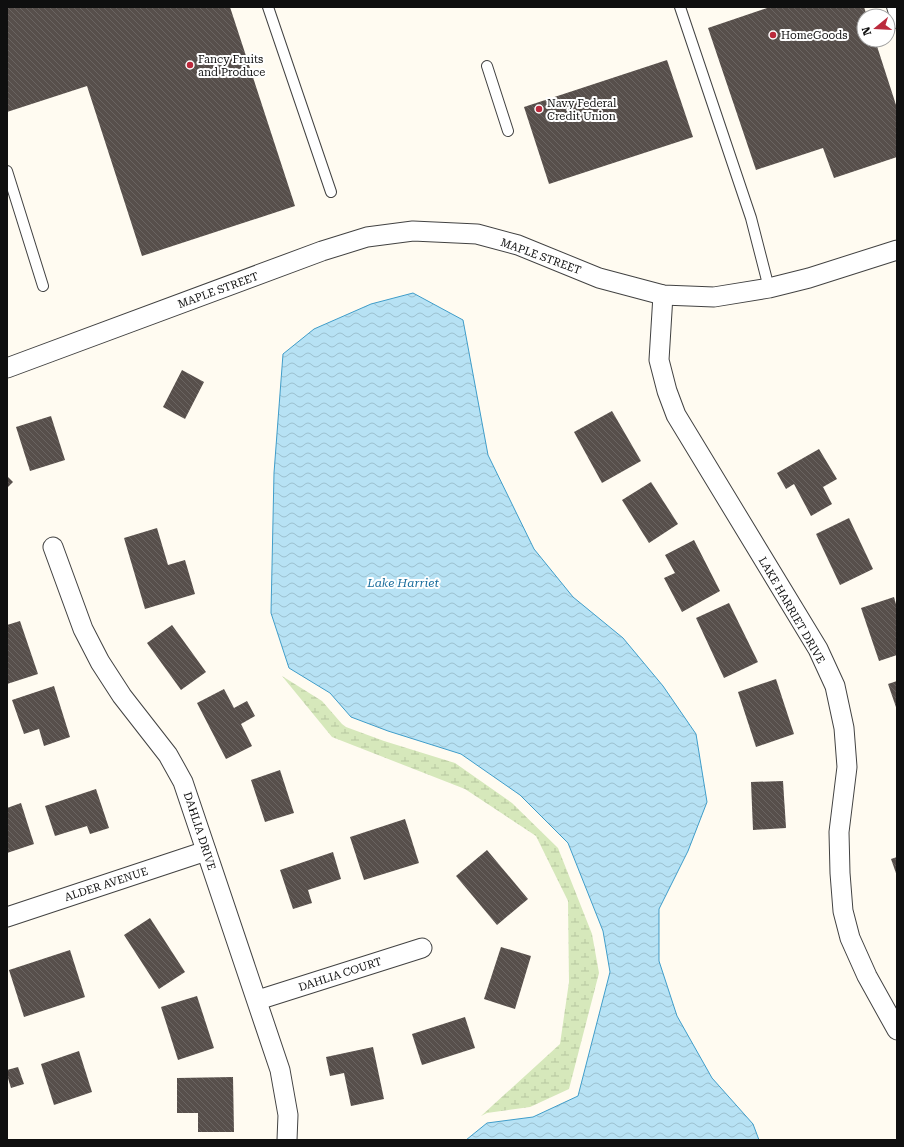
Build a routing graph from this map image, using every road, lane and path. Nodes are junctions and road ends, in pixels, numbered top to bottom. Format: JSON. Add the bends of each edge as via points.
{"nodes":[{"id":1,"x":268,"y":7,"type":"edge"},
{"id":2,"x":680,"y":7,"type":"edge"},
{"id":3,"x":892,"y":7,"type":"edge"},
{"id":4,"x":897,"y":23,"type":"edge"},
{"id":5,"x":487,"y":66,"type":"dead end"},
{"id":6,"x":508,"y":131,"type":"dead end"},
{"id":7,"x":7,"y":171,"type":"edge"},
{"id":8,"x":331,"y":192,"type":"dead end"},
{"id":9,"x":897,"y":250,"type":"edge"},
{"id":10,"x":43,"y":286,"type":"dead end"},
{"id":11,"x":769,"y":288,"type":"junction"},
{"id":12,"x":663,"y":295,"type":"junction"},
{"id":13,"x":7,"y":368,"type":"edge"},
{"id":14,"x":53,"y":547,"type":"dead end"},
{"id":15,"x":206,"y":851,"type":"junction"},
{"id":16,"x":7,"y":916,"type":"edge"},
{"id":17,"x":422,"y":948,"type":"dead end"},
{"id":18,"x":258,"y":1000,"type":"junction"},
{"id":19,"x":897,"y":1030,"type":"edge"},
{"id":20,"x":287,"y":1140,"type":"edge"}],
"edges":[{"from":1,"to":8,"type":"lane"},
{"from":2,"to":11,"type":"lane","via":[[751,218]]},
{"from":3,"to":4,"type":"lane"},
{"from":5,"to":6,"type":"lane"},
{"from":7,"to":10,"type":"lane"},
{"from":9,"to":11,"type":"street","name":"MAPLE STREET"},
{"from":11,"to":12,"type":"street","name":"MAPLE STREET","via":[[714,297]]},
{"from":12,"to":13,"type":"street","name":"MAPLE STREET","via":[[599,278],[518,246],[477,234],[413,231],[367,237],[322,251]]},
{"from":12,"to":19,"type":"street","name":"LAKE HARRIET DRIVE","via":[[659,360],[676,415],[818,649],[835,686],[844,728],[847,767],[839,832],[843,911],[850,938],[867,976]]},
{"from":14,"to":15,"type":"street","name":"DAHLIA DRIVE","via":[[84,629],[100,662],[122,696],[168,754],[183,782]]},
{"from":15,"to":16,"type":"street","name":"ALDER AVENUE"},
{"from":15,"to":18,"type":"street","name":"DAHLIA DRIVE"},
{"from":17,"to":18,"type":"street","name":"DAHLIA COURT"},
{"from":18,"to":20,"type":"street","name":"DAHLIA DRIVE","via":[[280,1070],[288,1115]]}]}
